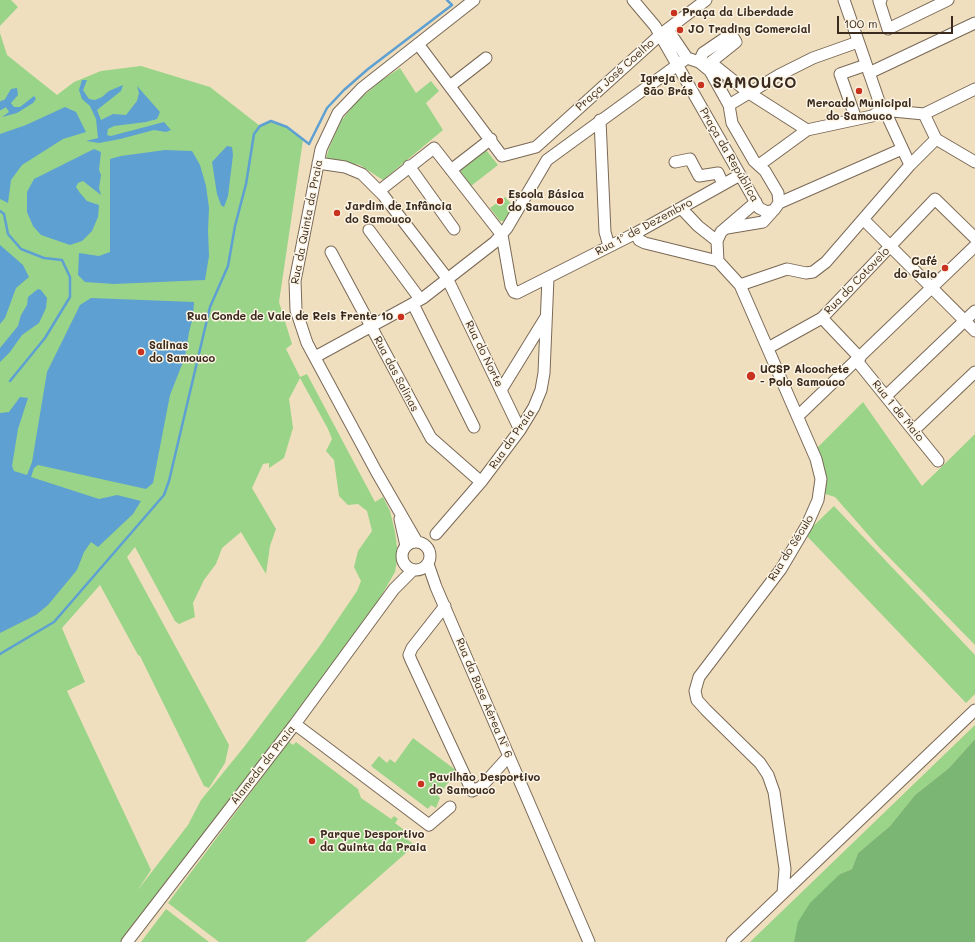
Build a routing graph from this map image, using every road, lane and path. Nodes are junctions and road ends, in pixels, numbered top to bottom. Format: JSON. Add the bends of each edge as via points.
{"nodes":[{"id":1,"x":474,"y":0,"type":"edge"},
{"id":2,"x":633,"y":0,"type":"edge"},
{"id":3,"x":706,"y":0,"type":"edge"},
{"id":4,"x":844,"y":0,"type":"edge"},
{"id":5,"x":881,"y":0,"type":"edge"},
{"id":6,"x":941,"y":1,"type":"edge"},
{"id":7,"x":975,"y":22,"type":"edge"},
{"id":8,"x":664,"y":32,"type":"junction"},
{"id":9,"x":858,"y":42,"type":"junction"},
{"id":10,"x":418,"y":44,"type":"junction"},
{"id":11,"x":486,"y":58,"type":"dead end"},
{"id":12,"x":687,"y":58,"type":"junction"},
{"id":13,"x":702,"y":64,"type":"junction"},
{"id":14,"x":677,"y":65,"type":"junction"},
{"id":15,"x":867,"y":69,"type":"junction"},
{"id":16,"x":450,"y":86,"type":"junction"},
{"id":17,"x":975,"y":89,"type":"edge"},
{"id":18,"x":749,"y":93,"type":"junction"},
{"id":19,"x":964,"y":94,"type":"junction"},
{"id":20,"x":975,"y":101,"type":"edge"},
{"id":21,"x":729,"y":105,"type":"junction"},
{"id":22,"x":883,"y":110,"type":"junction"},
{"id":23,"x":924,"y":114,"type":"junction"},
{"id":24,"x":856,"y":119,"type":"junction"},
{"id":25,"x":600,"y":120,"type":"junction"},
{"id":26,"x":807,"y":130,"type":"junction"},
{"id":27,"x":491,"y":139,"type":"junction"},
{"id":28,"x":936,"y":139,"type":"junction"},
{"id":29,"x":541,"y":141,"type":"junction"},
{"id":30,"x":902,"y":149,"type":"junction"},
{"id":31,"x":552,"y":156,"type":"junction"},
{"id":32,"x":675,"y":162,"type":"dead end"},
{"id":33,"x":975,"y":162,"type":"edge"},
{"id":34,"x":318,"y":164,"type":"junction"},
{"id":35,"x":759,"y":165,"type":"junction"},
{"id":36,"x":910,"y":165,"type":"junction"},
{"id":37,"x":409,"y":166,"type":"junction"},
{"id":38,"x":452,"y":170,"type":"junction"},
{"id":39,"x":740,"y":175,"type":"junction"},
{"id":40,"x":723,"y":184,"type":"junction"},
{"id":41,"x":379,"y":190,"type":"junction"},
{"id":42,"x":756,"y":202,"type":"junction"},
{"id":43,"x":775,"y":207,"type":"junction"},
{"id":44,"x":681,"y":208,"type":"junction"},
{"id":45,"x":864,"y":220,"type":"junction"},
{"id":46,"x":727,"y":228,"type":"junction"},
{"id":47,"x":454,"y":229,"type":"dead end"},
{"id":48,"x":369,"y":230,"type":"dead end"},
{"id":49,"x":636,"y":232,"type":"junction"},
{"id":50,"x":502,"y":235,"type":"junction"},
{"id":51,"x":975,"y":238,"type":"edge"},
{"id":52,"x":717,"y":241,"type":"junction"},
{"id":53,"x":609,"y":246,"type":"junction"},
{"id":54,"x":890,"y":246,"type":"junction"},
{"id":55,"x":975,"y":246,"type":"edge"},
{"id":56,"x":330,"y":252,"type":"dead end"},
{"id":57,"x":718,"y":261,"type":"junction"},
{"id":58,"x":447,"y":278,"type":"junction"},
{"id":59,"x":548,"y":278,"type":"junction"},
{"id":60,"x":740,"y":285,"type":"junction"},
{"id":61,"x":932,"y":288,"type":"junction"},
{"id":62,"x":417,"y":302,"type":"junction"},
{"id":63,"x":975,"y":310,"type":"edge"},
{"id":64,"x":546,"y":316,"type":"junction"},
{"id":65,"x":822,"y":318,"type":"junction"},
{"id":66,"x":964,"y":320,"type":"junction"},
{"id":67,"x":371,"y":327,"type":"junction"},
{"id":68,"x":975,"y":332,"type":"edge"},
{"id":69,"x":768,"y":348,"type":"junction"},
{"id":70,"x":315,"y":357,"type":"junction"},
{"id":71,"x":859,"y":359,"type":"junction"},
{"id":72,"x":975,"y":372,"type":"edge"},
{"id":73,"x":501,"y":390,"type":"junction"},
{"id":74,"x":886,"y":396,"type":"junction"},
{"id":75,"x":798,"y":416,"type":"junction"},
{"id":76,"x":474,"y":427,"type":"dead end"},
{"id":77,"x":520,"y":430,"type":"junction"},
{"id":78,"x":914,"y":430,"type":"junction"},
{"id":79,"x":938,"y":461,"type":"dead end"},
{"id":80,"x":481,"y":482,"type":"junction"},
{"id":81,"x":398,"y":510,"type":"junction"},
{"id":82,"x":436,"y":534,"type":"dead end"},
{"id":83,"x":417,"y":542,"type":"junction"},
{"id":84,"x":406,"y":546,"type":"junction"},
{"id":85,"x":416,"y":567,"type":"junction"},
{"id":86,"x":445,"y":606,"type":"junction"},
{"id":87,"x":975,"y":710,"type":"edge"},
{"id":88,"x":295,"y":724,"type":"junction"},
{"id":89,"x":510,"y":756,"type":"junction"},
{"id":90,"x":450,"y":807,"type":"dead end"},
{"id":91,"x":784,"y":869,"type":"junction"},
{"id":92,"x":803,"y":874,"type":"junction"},
{"id":93,"x":783,"y":893,"type":"junction"},
{"id":94,"x":127,"y":942,"type":"edge"},
{"id":95,"x":590,"y":942,"type":"edge"},
{"id":96,"x":732,"y":942,"type":"edge"}],
"edges":[{"from":1,"to":10,"type":"street","name":"Rua da Quinta da Praia"},
{"from":2,"to":8,"type":"street","via":[[655,26]]},
{"from":3,"to":8,"type":"street"},
{"from":4,"to":9,"type":"street"},
{"from":5,"to":6,"type":"street","via":[[888,29]]},
{"from":7,"to":15,"type":"street"},
{"from":8,"to":12,"type":"street"},
{"from":8,"to":14,"type":"street","name":"Praça José Coelho"},
{"from":8,"to":29,"type":"street","name":"Praça José Coelho"},
{"from":9,"to":15,"type":"street"},
{"from":9,"to":18,"type":"street","via":[[813,58]]},
{"from":10,"to":16,"type":"street"},
{"from":10,"to":34,"type":"street","name":"Rua da Quinta da Praia","via":[[362,88],[345,105],[328,132]]},
{"from":11,"to":16,"type":"street"},
{"from":12,"to":13,"type":"street"},
{"from":12,"to":14,"type":"street"},
{"from":13,"to":18,"type":"street","via":[[714,65]]},
{"from":13,"to":21,"type":"street","name":"Praça da República"},
{"from":14,"to":25,"type":"street","name":"Praça José Coelho"},
{"from":14,"to":39,"type":"street","name":"Praça da República"},
{"from":15,"to":22,"type":"street"},
{"from":15,"to":24,"type":"street","via":[[840,74]]},
{"from":16,"to":27,"type":"street"},
{"from":17,"to":19,"type":"street"},
{"from":18,"to":21,"type":"street"},
{"from":18,"to":26,"type":"street"},
{"from":19,"to":20,"type":"street"},
{"from":19,"to":23,"type":"street"},
{"from":21,"to":35,"type":"street","name":"Praça da República","via":[[732,123],[754,161]]},
{"from":22,"to":23,"type":"street"},
{"from":22,"to":24,"type":"street","via":[[872,116]]},
{"from":22,"to":30,"type":"street"},
{"from":23,"to":28,"type":"street"},
{"from":24,"to":26,"type":"street"},
{"from":25,"to":31,"type":"street","name":"Praça José Coelho"},
{"from":25,"to":53,"type":"street","via":[[605,232]]},
{"from":26,"to":35,"type":"street"},
{"from":27,"to":29,"type":"street","name":"Praça José Coelho","via":[[502,156],[536,147]]},
{"from":27,"to":38,"type":"street"},
{"from":28,"to":33,"type":"street"},
{"from":28,"to":36,"type":"street"},
{"from":29,"to":31,"type":"street"},
{"from":30,"to":36,"type":"street"},
{"from":30,"to":43,"type":"street"},
{"from":31,"to":50,"type":"street","name":"Praça José Coelho","via":[[547,160]]},
{"from":32,"to":40,"type":"street","via":[[690,159],[699,176],[718,173]]},
{"from":34,"to":41,"type":"street","name":"Rua do Norte","via":[[345,167],[362,174]]},
{"from":34,"to":70,"type":"street","name":"Rua da Quinta da Praia","via":[[294,291],[299,323]]},
{"from":35,"to":43,"type":"street","name":"Praça da República","via":[[778,194]]},
{"from":36,"to":45,"type":"street"},
{"from":37,"to":38,"type":"street","via":[[434,148]]},
{"from":37,"to":41,"type":"street"},
{"from":37,"to":47,"type":"street"},
{"from":38,"to":50,"type":"street"},
{"from":39,"to":40,"type":"street","name":"Rua 1º de Dezembro"},
{"from":39,"to":42,"type":"street","name":"Praça da República"},
{"from":40,"to":44,"type":"street","name":"Rua 1º de Dezembro"},
{"from":41,"to":58,"type":"street","name":"Rua do Norte"},
{"from":42,"to":43,"type":"street","name":"Praça da República","via":[[763,211]]},
{"from":42,"to":46,"type":"street"},
{"from":43,"to":46,"type":"street","via":[[763,222]]},
{"from":44,"to":49,"type":"street","name":"Rua 1º de Dezembro"},
{"from":44,"to":52,"type":"street"},
{"from":45,"to":54,"type":"street"},
{"from":45,"to":60,"type":"street","via":[[826,262],[813,272],[806,274],[787,269]]},
{"from":46,"to":52,"type":"street","via":[[721,232]]},
{"from":48,"to":62,"type":"street"},
{"from":49,"to":53,"type":"street","name":"Rua 1º de Dezembro"},
{"from":49,"to":57,"type":"street","via":[[639,240],[645,243]]},
{"from":50,"to":58,"type":"street"},
{"from":50,"to":59,"type":"street","name":"Rua 1º de Dezembro","via":[[514,292],[517,293]]},
{"from":51,"to":54,"type":"street","name":"Rua do Cotovelo","via":[[935,199]]},
{"from":52,"to":57,"type":"street"},
{"from":53,"to":59,"type":"street","name":"Rua 1º de Dezembro"},
{"from":54,"to":61,"type":"street"},
{"from":54,"to":65,"type":"street","name":"Rua do Cotovelo"},
{"from":55,"to":61,"type":"street"},
{"from":56,"to":67,"type":"street","name":"Rua das Salinas"},
{"from":57,"to":60,"type":"street","name":"Rua do Século"},
{"from":58,"to":62,"type":"street"},
{"from":58,"to":73,"type":"street","name":"Rua do Norte"},
{"from":59,"to":64,"type":"street","name":"Rua da Praia"},
{"from":60,"to":69,"type":"street","name":"Rua do Século"},
{"from":61,"to":66,"type":"street"},
{"from":61,"to":71,"type":"street"},
{"from":62,"to":67,"type":"street"},
{"from":62,"to":76,"type":"street"},
{"from":63,"to":66,"type":"street"},
{"from":64,"to":73,"type":"street"},
{"from":64,"to":77,"type":"street","name":"Rua da Praia","via":[[541,390]]},
{"from":65,"to":69,"type":"street","name":"Rua do Cotovelo"},
{"from":65,"to":71,"type":"street","name":"Rua 1 de Maio"},
{"from":66,"to":68,"type":"street"},
{"from":66,"to":74,"type":"street"},
{"from":67,"to":70,"type":"street"},
{"from":67,"to":80,"type":"street","name":"Rua das Salinas","via":[[431,438]]},
{"from":69,"to":75,"type":"street","name":"Rua do Século"},
{"from":70,"to":81,"type":"street","name":"Rua da Quinta da Praia"},
{"from":71,"to":74,"type":"street","name":"Rua 1 de Maio"},
{"from":71,"to":75,"type":"street"},
{"from":72,"to":78,"type":"street"},
{"from":73,"to":77,"type":"street","name":"Rua do Norte"},
{"from":74,"to":78,"type":"street","name":"Rua 1 de Maio"},
{"from":75,"to":91,"type":"street","name":"Rua do Século","via":[[816,459],[821,479],[818,500],[807,525],[781,568],[697,681],[695,696],[760,763],[768,775],[774,792]]},
{"from":77,"to":80,"type":"street","name":"Rua da Praia"},
{"from":78,"to":79,"type":"street","name":"Rua 1 de Maio"},
{"from":80,"to":82,"type":"street","name":"Rua da Praia"},
{"from":81,"to":83,"type":"street"},
{"from":81,"to":84,"type":"street"},
{"from":83,"to":84,"type":"street"},
{"from":83,"to":85,"type":"street","via":[[426,545],[430,551],[430,560]]},
{"from":84,"to":85,"type":"street","via":[[402,554]]},
{"from":85,"to":86,"type":"street","name":"Rua da Base Aérea Nº 6","via":[[436,587]]},
{"from":85,"to":88,"type":"street","name":"Alameda da Praia","via":[[397,586]]},
{"from":86,"to":89,"type":"street","name":"Rua da Base Aérea Nº 6"},
{"from":86,"to":89,"type":"street","via":[[412,648],[409,655],[411,660],[472,791],[481,787]]},
{"from":87,"to":92,"type":"street"},
{"from":88,"to":90,"type":"street","via":[[429,825]]},
{"from":88,"to":94,"type":"street","name":"Alameda da Praia"},
{"from":89,"to":95,"type":"street","name":"Rua da Base Aérea Nº 6"},
{"from":91,"to":92,"type":"street","via":[[791,874]]},
{"from":91,"to":93,"type":"street"},
{"from":92,"to":93,"type":"street"},
{"from":93,"to":96,"type":"street"}]}
